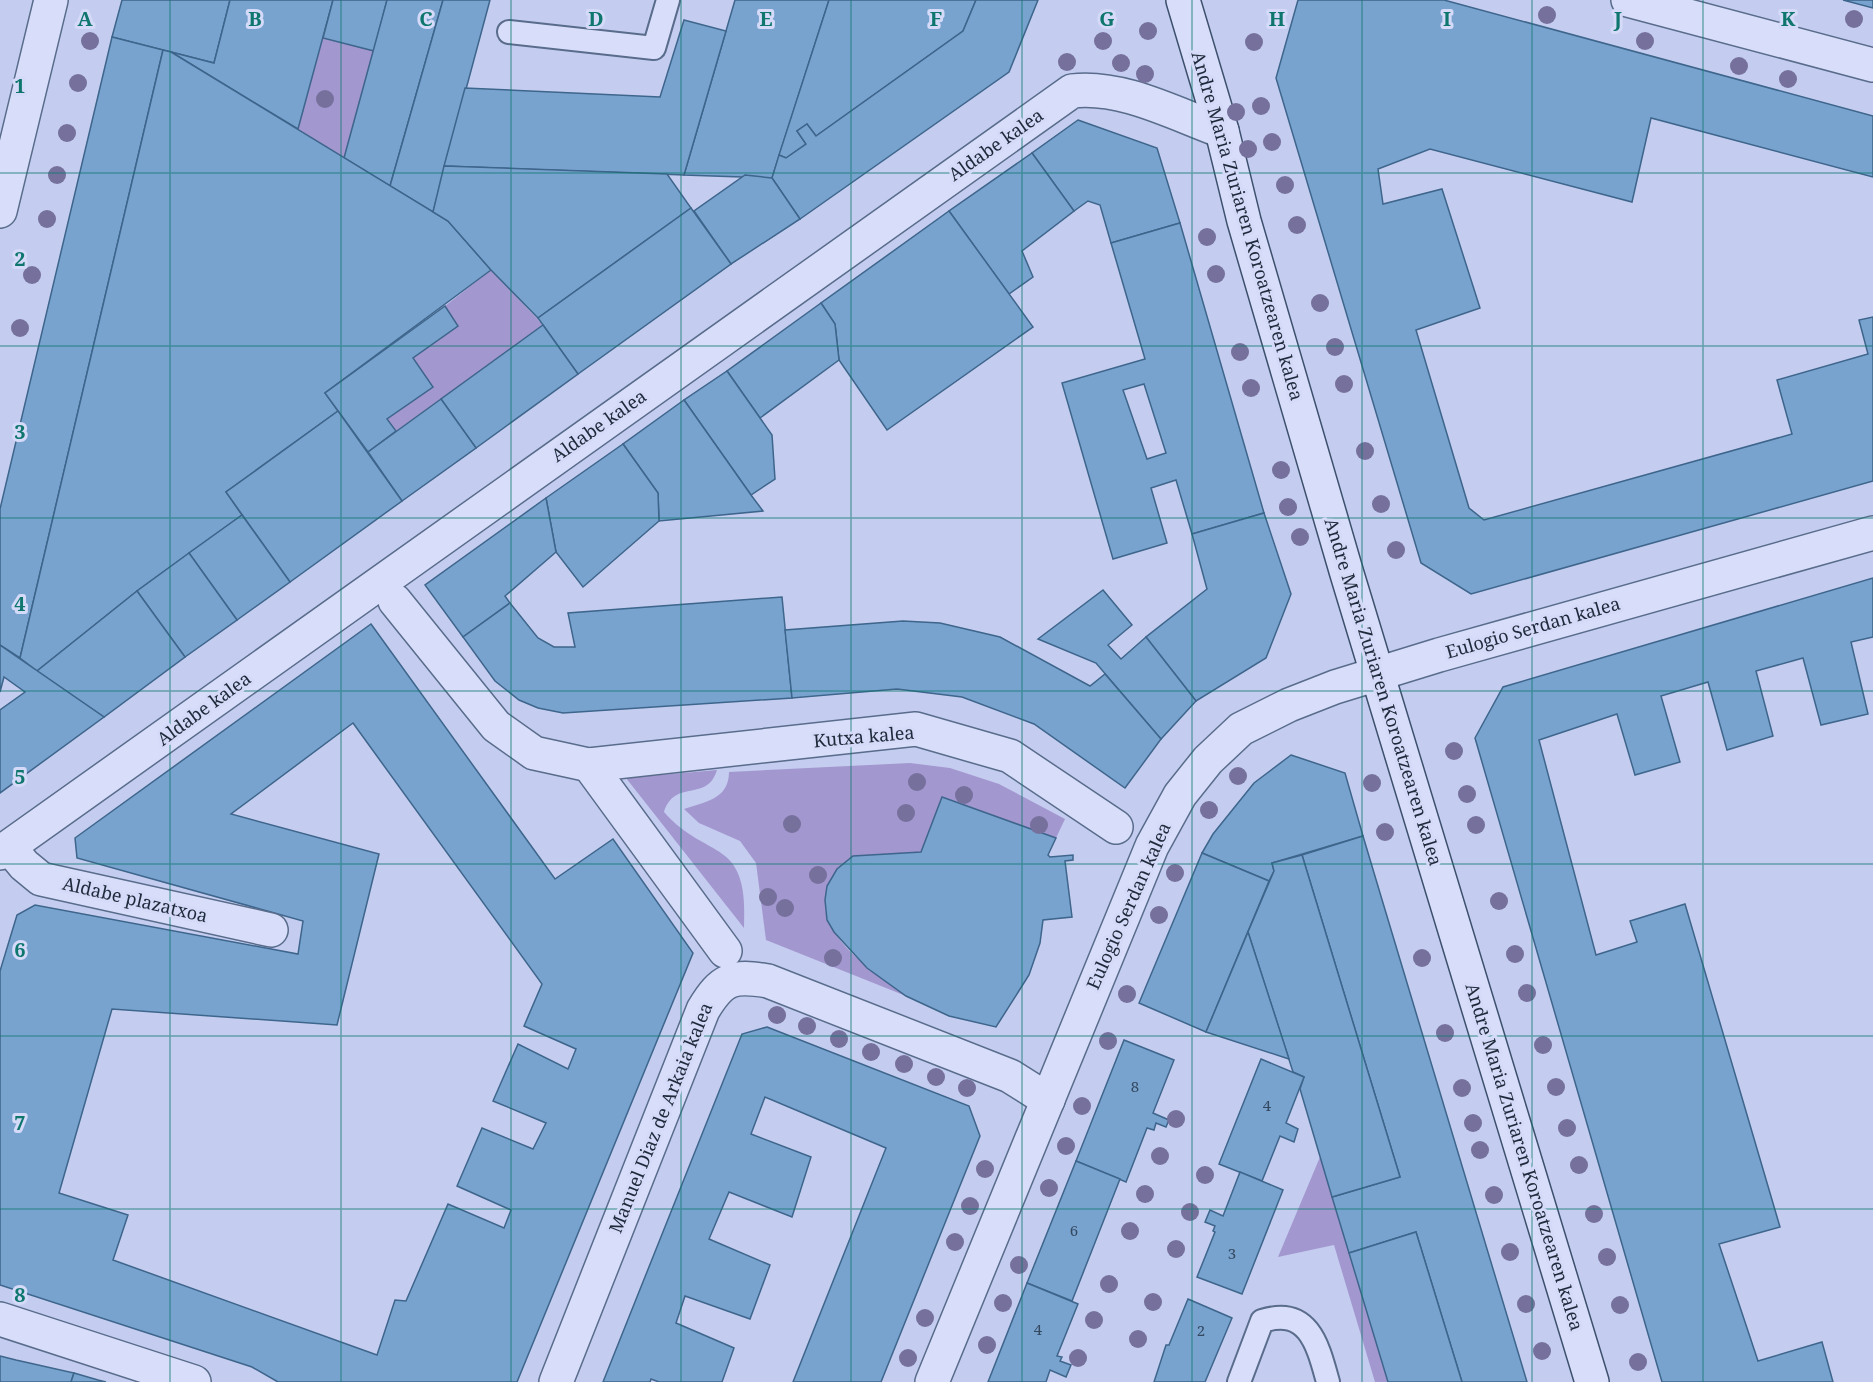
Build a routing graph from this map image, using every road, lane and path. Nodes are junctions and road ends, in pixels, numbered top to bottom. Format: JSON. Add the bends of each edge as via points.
{"nodes":[{"id":1,"x":51,"y":0,"type":"edge"},
{"id":2,"x":668,"y":0,"type":"edge"},
{"id":3,"x":1184,"y":0,"type":"edge"},
{"id":4,"x":1628,"y":0,"type":"edge"},
{"id":5,"x":509,"y":32,"type":"dead end"},
{"id":6,"x":1873,"y":65,"type":"edge"},
{"id":7,"x":1222,"y":131,"type":"junction"},
{"id":8,"x":0,"y":212,"type":"edge"},
{"id":9,"x":1873,"y":533,"type":"edge"},
{"id":10,"x":395,"y":601,"type":"dead end"},
{"id":11,"x":1377,"y":674,"type":"junction"},
{"id":12,"x":589,"y":765,"type":"junction"},
{"id":13,"x":1116,"y":827,"type":"dead end"},
{"id":14,"x":5,"y":851,"type":"edge"},
{"id":15,"x":271,"y":930,"type":"dead end"},
{"id":16,"x":725,"y":951,"type":"dead end"},
{"id":17,"x":1048,"y":1100,"type":"junction"},
{"id":18,"x":0,"y":1319,"type":"edge"},
{"id":19,"x":194,"y":1382,"type":"edge"},
{"id":20,"x":556,"y":1382,"type":"edge"},
{"id":21,"x":932,"y":1382,"type":"edge"},
{"id":22,"x":1239,"y":1382,"type":"edge"},
{"id":23,"x":1328,"y":1382,"type":"edge"},
{"id":24,"x":1592,"y":1382,"type":"edge"}],
"edges":[{"from":1,"to":8,"type":"street"},
{"from":2,"to":5,"type":"lane","via":[[654,48]]},
{"from":3,"to":7,"type":"street","name":"Andre Maria Zuriaren Koroatzearen kalea"},
{"from":4,"to":6,"type":"street"},
{"from":7,"to":11,"type":"street","name":"Andre Maria Zuriaren Koroatzearen kalea","via":[[1244,221]]},
{"from":7,"to":14,"type":"street","name":"Aldabe kalea","via":[[1113,92],[1072,91]]},
{"from":9,"to":11,"type":"street","name":"Eulogio Serdan kalea"},
{"from":10,"to":12,"type":"street","name":"Kutxa kalea","via":[[496,726],[534,753]]},
{"from":11,"to":17,"type":"street","name":"Eulogio Serdan kalea","via":[[1288,705],[1241,729],[1208,760],[1180,795],[1152,846]]},
{"from":11,"to":24,"type":"street","name":"Andre Maria Zuriaren Koroatzearen kalea"},
{"from":12,"to":13,"type":"street","name":"Kutxa kalea","via":[[916,729],[1010,756]]},
{"from":12,"to":16,"type":"street"},
{"from":14,"to":15,"type":"street","name":"Aldabe plazatxoa","via":[[41,879]]},
{"from":17,"to":20,"type":"street","name":"Manuel Diaz de Arkaia kalea","via":[[1010,1076],[768,981],[740,976],[714,991],[703,1010]]},
{"from":17,"to":21,"type":"street","name":"Eulogio Serdan kalea"},
{"from":18,"to":19,"type":"street"},
{"from":22,"to":23,"type":"lane","via":[[1262,1321],[1279,1316],[1297,1321],[1316,1341]]}]}
